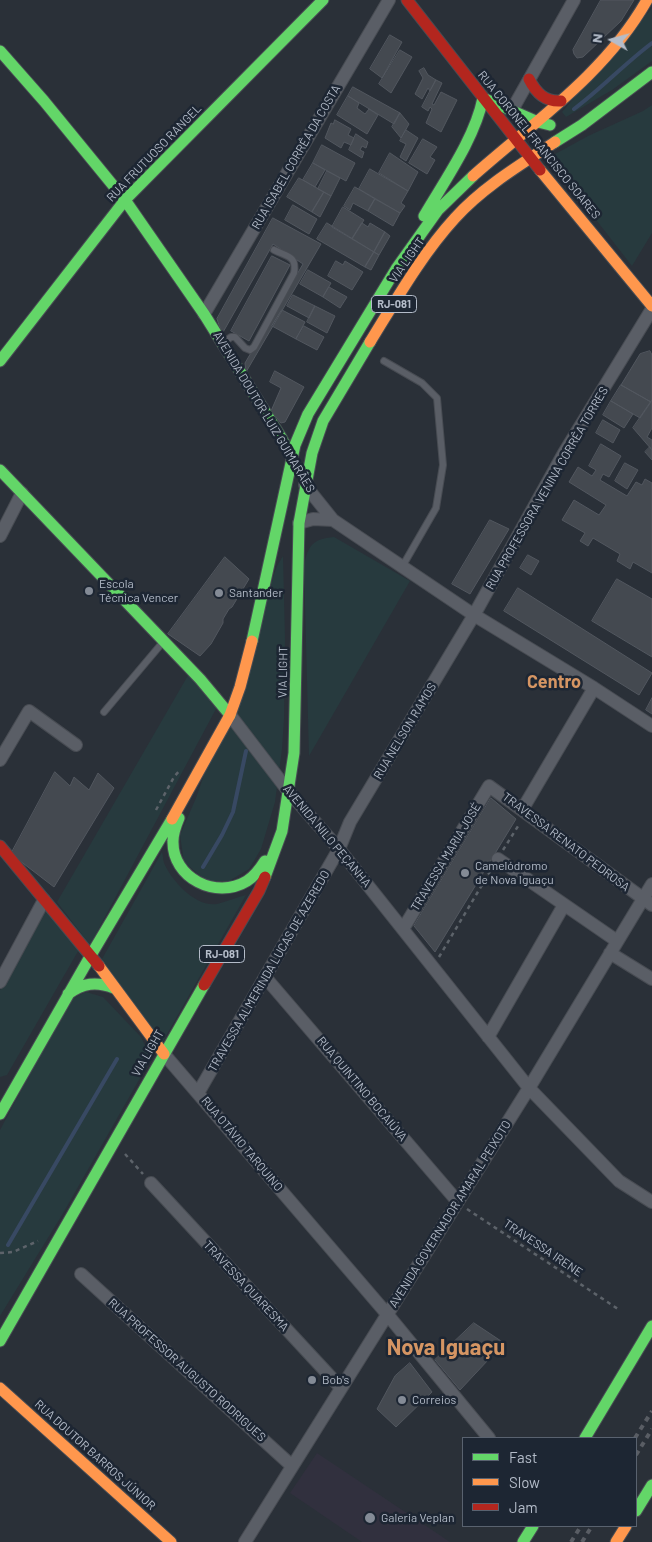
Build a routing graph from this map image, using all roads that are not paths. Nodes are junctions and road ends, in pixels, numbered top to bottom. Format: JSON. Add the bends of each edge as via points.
{"nodes":[{"id":1,"x":323,"y":0,"type":"edge"},
{"id":2,"x":389,"y":0,"type":"edge"},
{"id":3,"x":407,"y":0,"type":"edge"},
{"id":4,"x":574,"y":0,"type":"edge"},
{"id":5,"x":647,"y":0,"type":"edge"},
{"id":6,"x":0,"y":51,"type":"edge"},
{"id":7,"x":652,"y":72,"type":"edge"},
{"id":8,"x":530,"y":79,"type":"junction"},
{"id":9,"x":484,"y":98,"type":"junction"},
{"id":10,"x":561,"y":102,"type":"junction"},
{"id":11,"x":512,"y":110,"type":"junction"},
{"id":12,"x":538,"y":122,"type":"junction"},
{"id":13,"x":582,"y":125,"type":"junction"},
{"id":14,"x":516,"y":140,"type":"junction"},
{"id":15,"x":531,"y":158,"type":"junction"},
{"id":16,"x":125,"y":200,"type":"junction"},
{"id":17,"x":274,"y":250,"type":"dead end"},
{"id":18,"x":396,"y":269,"type":"junction"},
{"id":19,"x":652,"y":308,"type":"edge"},
{"id":20,"x":204,"y":314,"type":"junction"},
{"id":21,"x":222,"y":344,"type":"junction"},
{"id":22,"x":0,"y":361,"type":"edge"},
{"id":23,"x":384,"y":361,"type":"dead end"},
{"id":24,"x":292,"y":457,"type":"junction"},
{"id":25,"x":0,"y":470,"type":"edge"},
{"id":26,"x":305,"y":485,"type":"junction"},
{"id":27,"x":22,"y":493,"type":"junction"},
{"id":28,"x":333,"y":520,"type":"junction"},
{"id":29,"x":299,"y":523,"type":"junction"},
{"id":30,"x":0,"y":536,"type":"edge"},
{"id":31,"x":268,"y":564,"type":"junction"},
{"id":32,"x":402,"y":567,"type":"junction"},
{"id":33,"x":474,"y":615,"type":"junction"},
{"id":34,"x":164,"y":641,"type":"junction"},
{"id":35,"x":594,"y":688,"type":"junction"},
{"id":36,"x":104,"y":712,"type":"dead end"},
{"id":37,"x":230,"y":715,"type":"junction"},
{"id":38,"x":652,"y":726,"type":"edge"},
{"id":39,"x":76,"y":745,"type":"dead end"},
{"id":40,"x":0,"y":760,"type":"edge"},
{"id":41,"x":489,"y":786,"type":"joint"},
{"id":42,"x":189,"y":790,"type":"junction"},
{"id":43,"x":289,"y":792,"type":"junction"},
{"id":44,"x":524,"y":811,"type":"junction"},
{"id":45,"x":282,"y":831,"type":"junction"},
{"id":46,"x":0,"y":846,"type":"edge"},
{"id":47,"x":339,"y":849,"type":"junction"},
{"id":48,"x":498,"y":859,"type":"road end"},
{"id":49,"x":652,"y":884,"type":"edge"},
{"id":50,"x":44,"y":900,"type":"junction"},
{"id":51,"x":647,"y":902,"type":"edge"},
{"id":52,"x":564,"y":905,"type":"junction"},
{"id":53,"x":403,"y":929,"type":"junction"},
{"id":54,"x":617,"y":941,"type":"junction"},
{"id":55,"x":610,"y":953,"type":"junction"},
{"id":56,"x":91,"y":955,"type":"junction"},
{"id":57,"x":265,"y":976,"type":"junction"},
{"id":58,"x":652,"y":979,"type":"edge"},
{"id":59,"x":0,"y":982,"type":"edge"},
{"id":60,"x":114,"y":988,"type":"junction"},
{"id":61,"x":68,"y":994,"type":"junction"},
{"id":62,"x":488,"y":1037,"type":"junction"},
{"id":63,"x":164,"y":1054,"type":"junction"},
{"id":64,"x":529,"y":1088,"type":"junction"},
{"id":65,"x":198,"y":1093,"type":"junction"},
{"id":66,"x":0,"y":1114,"type":"edge"},
{"id":67,"x":151,"y":1183,"type":"road end"},
{"id":68,"x":458,"y":1202,"type":"junction"},
{"id":69,"x":652,"y":1202,"type":"edge"},
{"id":70,"x":81,"y":1274,"type":"dead end"},
{"id":71,"x":387,"y":1314,"type":"junction"},
{"id":72,"x":652,"y":1326,"type":"edge"},
{"id":73,"x":1,"y":1337,"type":"edge"},
{"id":74,"x":0,"y":1388,"type":"edge"},
{"id":75,"x":341,"y":1388,"type":"junction"},
{"id":76,"x":488,"y":1437,"type":"edge"},
{"id":77,"x":586,"y":1437,"type":"edge"},
{"id":78,"x":292,"y":1466,"type":"junction"},
{"id":79,"x":652,"y":1485,"type":"edge"},
{"id":80,"x":637,"y":1509,"type":"edge"},
{"id":81,"x":532,"y":1527,"type":"edge"},
{"id":82,"x":625,"y":1527,"type":"edge"},
{"id":83,"x":171,"y":1542,"type":"edge"},
{"id":84,"x":245,"y":1542,"type":"edge"},
{"id":85,"x":523,"y":1542,"type":"edge"},
{"id":86,"x":616,"y":1542,"type":"edge"}],
"edges":[{"from":1,"to":16,"type":"main road","name":"RUA FRUTUOSO RANGEL"},
{"from":2,"to":20,"type":"street","name":"RUA ISABEL CORRÊA DA COSTA"},
{"from":3,"to":9,"type":"main road","name":"RUA CORONEL FRANCISCO SOARES"},
{"from":4,"to":8,"type":"street"},
{"from":5,"to":10,"type":"main road","name":"VIA LIGHT","number":"RJ-081","via":[[606,57]]},
{"from":6,"to":16,"type":"main road","name":"AVENIDA DOUTOR LUIZ GUIMARÃES"},
{"from":7,"to":13,"type":"main road","name":"VIA LIGHT","number":"RJ-081"},
{"from":8,"to":10,"type":"main road","via":[[533,88],[544,99]]},
{"from":8,"to":11,"type":"street"},
{"from":9,"to":11,"type":"main road"},
{"from":9,"to":14,"type":"main road","name":"RUA CORONEL FRANCISCO SOARES"},
{"from":9,"to":18,"type":"main road","via":[[473,131]]},
{"from":10,"to":12,"type":"main road","name":"VIA LIGHT","number":"RJ-081"},
{"from":11,"to":12,"type":"main road"},
{"from":12,"to":13,"type":"main road","via":[[566,127]]},
{"from":12,"to":14,"type":"main road","name":"VIA LIGHT","number":"RJ-081"},
{"from":13,"to":15,"type":"main road","name":"VIA LIGHT","number":"RJ-081"},
{"from":14,"to":15,"type":"main road","name":"RUA CORONEL FRANCISCO SOARES"},
{"from":14,"to":18,"type":"main road","name":"VIA LIGHT","number":"RJ-081","via":[[438,210]]},
{"from":15,"to":19,"type":"main road","name":"RUA CORONEL FRANCISCO SOARES"},
{"from":15,"to":26,"type":"main road","name":"VIA LIGHT","number":"RJ-081","via":[[498,179],[455,218],[415,270],[323,422]]},
{"from":16,"to":20,"type":"main road","name":"AVENIDA DOUTOR LUIZ GUIMARÃES"},
{"from":16,"to":22,"type":"main road","name":"RUA FRUTUOSO RANGEL"},
{"from":17,"to":21,"type":"lane","via":[[293,259],[296,265],[254,347],[246,348],[235,337]]},
{"from":18,"to":24,"type":"main road","name":"VIA LIGHT","number":"RJ-081","via":[[308,414]]},
{"from":19,"to":33,"type":"street","name":"RUA PROFESSORA VENINA CORRÊA TORRES","via":[[564,453]]},
{"from":20,"to":21,"type":"main road","name":"AVENIDA DOUTOR LUIZ GUIMARÃES"},
{"from":21,"to":24,"type":"main road","name":"AVENIDA DOUTOR LUIZ GUIMARÃES"},
{"from":23,"to":32,"type":"lane","via":[[422,383],[437,398],[443,465],[436,508]]},
{"from":24,"to":26,"type":"main road","name":"AVENIDA DOUTOR LUIZ GUIMARÃES"},
{"from":24,"to":31,"type":"main road","name":"VIA LIGHT","number":"RJ-081"},
{"from":25,"to":27,"type":"main road","name":"AVENIDA NILO PEÇANHA"},
{"from":26,"to":28,"type":"street","name":"AVENIDA DOUTOR LUIZ GUIMARÃES"},
{"from":26,"to":29,"type":"main road","name":"VIA LIGHT","number":"RJ-081"},
{"from":27,"to":30,"type":"street"},
{"from":27,"to":34,"type":"main road","name":"AVENIDA NILO PEÇANHA"},
{"from":28,"to":29,"type":"street","via":[[318,518]]},
{"from":28,"to":32,"type":"street","name":"AVENIDA DOUTOR LUIZ GUIMARÃES"},
{"from":29,"to":31,"type":"main road","via":[[281,541]]},
{"from":29,"to":43,"type":"main road","name":"VIA LIGHT","number":"RJ-081","via":[[296,724]]},
{"from":31,"to":37,"type":"main road","name":"VIA LIGHT","number":"RJ-081","via":[[255,629]]},
{"from":32,"to":33,"type":"street","name":"AVENIDA DOUTOR LUIZ GUIMARÃES"},
{"from":33,"to":35,"type":"street","name":"AVENIDA DOUTOR LUIZ GUIMARÃES"},
{"from":33,"to":47,"type":"street","name":"RUA NELSON RAMOS","via":[[350,822]]},
{"from":34,"to":36,"type":"lane"},
{"from":34,"to":37,"type":"main road","name":"AVENIDA NILO PEÇANHA"},
{"from":35,"to":38,"type":"street","name":"AVENIDA DOUTOR LUIZ GUIMARÃES"},
{"from":35,"to":44,"type":"street"},
{"from":37,"to":42,"type":"main road","name":"VIA LIGHT","number":"RJ-081"},
{"from":37,"to":43,"type":"street","name":"AVENIDA NILO PEÇANHA"},
{"from":39,"to":40,"type":"street","via":[[29,711]]},
{"from":41,"to":44,"type":"street","name":"TRAVESSA RENATO PEDROSA"},
{"from":41,"to":53,"type":"street","name":"TRAVESSA MARIA JOSÉ"},
{"from":42,"to":45,"type":"main road","via":[[175,828],[173,848],[183,870],[203,886],[227,888],[246,882],[262,866]]},
{"from":42,"to":56,"type":"main road","name":"VIA LIGHT","number":"RJ-081"},
{"from":43,"to":45,"type":"main road","name":"VIA LIGHT","number":"RJ-081"},
{"from":43,"to":47,"type":"street","name":"AVENIDA NILO PEÇANHA"},
{"from":44,"to":51,"type":"street","name":"TRAVESSA RENATO PEDROSA"},
{"from":45,"to":63,"type":"main road","name":"VIA LIGHT","number":"RJ-081","via":[[259,891]]},
{"from":46,"to":50,"type":"main road","name":"RUA OTÁVIO TARQUINO"},
{"from":47,"to":53,"type":"street","name":"AVENIDA NILO PEÇANHA"},
{"from":47,"to":57,"type":"street","name":"TRAVESSA ALMERINDA LUCAS DE AZEREDO"},
{"from":48,"to":52,"type":"street"},
{"from":49,"to":51,"type":"street","name":"AVENIDA GOVERNADOR AMARAL PEIXOTO"},
{"from":50,"to":56,"type":"main road","name":"RUA OTÁVIO TARQUINO"},
{"from":50,"to":59,"type":"street"},
{"from":51,"to":54,"type":"street","name":"AVENIDA GOVERNADOR AMARAL PEIXOTO"},
{"from":52,"to":54,"type":"street"},
{"from":52,"to":62,"type":"street"},
{"from":53,"to":62,"type":"street","name":"AVENIDA NILO PEÇANHA"},
{"from":54,"to":55,"type":"street","name":"AVENIDA GOVERNADOR AMARAL PEIXOTO"},
{"from":55,"to":58,"type":"street"},
{"from":55,"to":64,"type":"street","name":"AVENIDA GOVERNADOR AMARAL PEIXOTO"},
{"from":56,"to":60,"type":"main road","name":"RUA OTÁVIO TARQUINO"},
{"from":56,"to":61,"type":"main road","name":"VIA LIGHT","number":"RJ-081"},
{"from":57,"to":65,"type":"street","name":"TRAVESSA ALMERINDA LUCAS DE AZEREDO"},
{"from":57,"to":68,"type":"street","name":"RUA QUINTINO BOCAIÚVA"},
{"from":60,"to":61,"type":"main road","via":[[91,982]]},
{"from":60,"to":63,"type":"main road","name":"RUA OTÁVIO TARQUINO"},
{"from":61,"to":66,"type":"main road","name":"VIA LIGHT","number":"RJ-081"},
{"from":62,"to":64,"type":"street","name":"AVENIDA NILO PEÇANHA"},
{"from":63,"to":65,"type":"street","name":"RUA OTÁVIO TARQUINO"},
{"from":63,"to":73,"type":"main road","name":"VIA LIGHT","number":"RJ-081"},
{"from":64,"to":68,"type":"street","name":"AVENIDA GOVERNADOR AMARAL PEIXOTO"},
{"from":64,"to":69,"type":"street","name":"AVENIDA NILO PEÇANHA","via":[[619,1181]]},
{"from":65,"to":71,"type":"street","name":"RUA OTÁVIO TARQUINO"},
{"from":67,"to":75,"type":"street","name":"TRAVESSA QUARESMA"},
{"from":68,"to":71,"type":"street","name":"AVENIDA GOVERNADOR AMARAL PEIXOTO"},
{"from":70,"to":78,"type":"street","name":"RUA PROFESSOR AUGUSTO RODRIGUES"},
{"from":71,"to":75,"type":"street","name":"AVENIDA GOVERNADOR AMARAL PEIXOTO"},
{"from":71,"to":76,"type":"street","name":"RUA OTÁVIO TARQUINO"},
{"from":72,"to":77,"type":"main road"},
{"from":74,"to":83,"type":"main road","name":"RUA DOUTOR BARROS JÚNIOR"},
{"from":75,"to":78,"type":"street","name":"AVENIDA GOVERNADOR AMARAL PEIXOTO"},
{"from":78,"to":84,"type":"street","name":"AVENIDA GOVERNADOR AMARAL PEIXOTO"},
{"from":79,"to":80,"type":"main road"},
{"from":81,"to":85,"type":"main road"},
{"from":82,"to":86,"type":"main road"}]}
